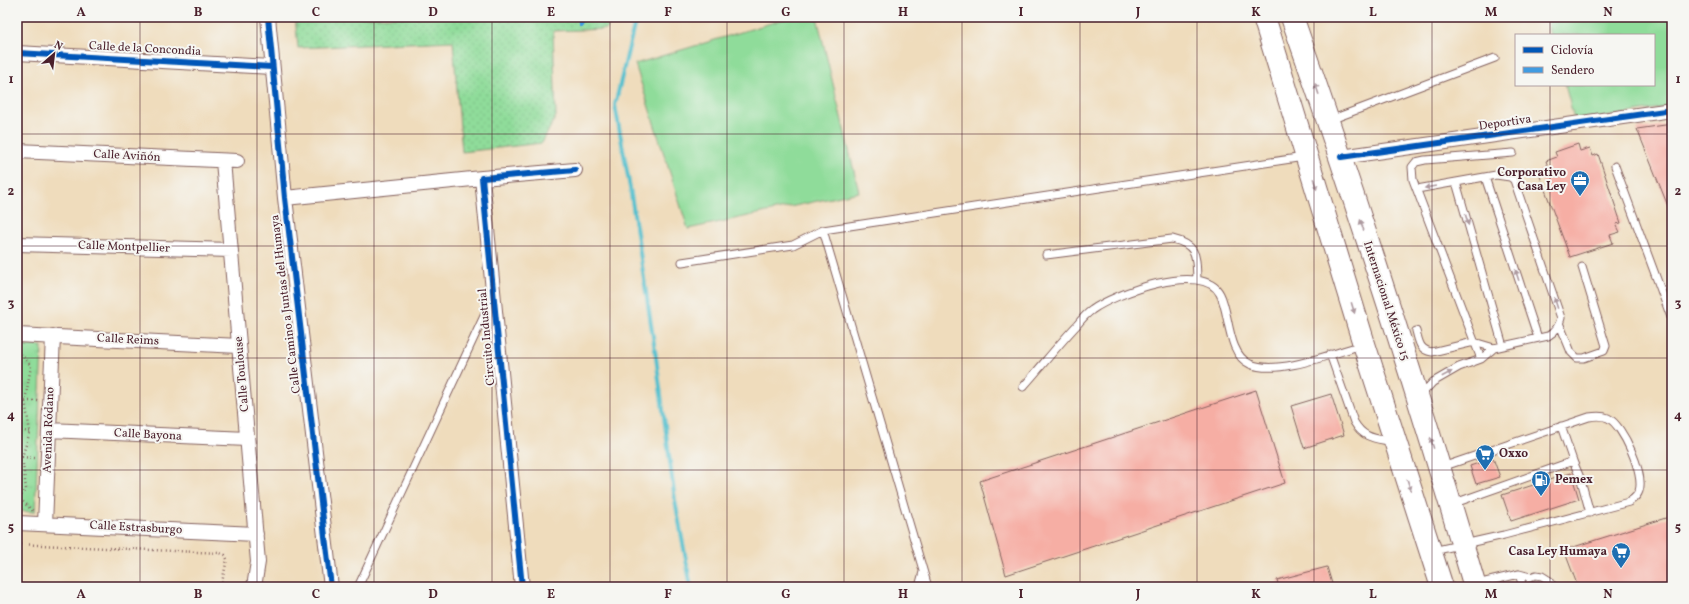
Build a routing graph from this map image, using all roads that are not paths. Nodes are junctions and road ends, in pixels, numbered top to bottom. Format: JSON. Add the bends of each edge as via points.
{"nodes":[{"id":1,"x":268,"y":17,"type":"edge"},
{"id":2,"x":1251,"y":17,"type":"edge"},
{"id":3,"x":1264,"y":17,"type":"edge"},
{"id":4,"x":1295,"y":22,"type":"edge"},
{"id":5,"x":17,"y":53,"type":"edge"},
{"id":6,"x":1495,"y":58,"type":"dead end"},
{"id":7,"x":272,"y":67,"type":"junction"},
{"id":8,"x":1291,"y":106,"type":"junction"},
{"id":9,"x":1672,"y":110,"type":"edge"},
{"id":10,"x":1328,"y":121,"type":"junction"},
{"id":11,"x":17,"y":151,"type":"edge"},
{"id":12,"x":1513,"y":153,"type":"dead end"},
{"id":13,"x":1307,"y":157,"type":"junction"},
{"id":14,"x":1341,"y":157,"type":"junction"},
{"id":15,"x":230,"y":161,"type":"joint"},
{"id":16,"x":1615,"y":166,"type":"dead end"},
{"id":17,"x":575,"y":170,"type":"dead end"},
{"id":18,"x":1485,"y":177,"type":"junction"},
{"id":19,"x":482,"y":178,"type":"junction"},
{"id":20,"x":1456,"y":182,"type":"junction"},
{"id":21,"x":1417,"y":189,"type":"junction"},
{"id":22,"x":285,"y":198,"type":"junction"},
{"id":23,"x":823,"y":230,"type":"junction"},
{"id":24,"x":17,"y":244,"type":"edge"},
{"id":25,"x":231,"y":250,"type":"junction"},
{"id":26,"x":1046,"y":255,"type":"dead end"},
{"id":27,"x":682,"y":262,"type":"dead end"},
{"id":28,"x":1582,"y":267,"type":"dead end"},
{"id":29,"x":1198,"y":279,"type":"junction"},
{"id":30,"x":494,"y":294,"type":"junction"},
{"id":31,"x":1672,"y":320,"type":"edge"},
{"id":32,"x":1560,"y":325,"type":"junction"},
{"id":33,"x":1416,"y":331,"type":"dead end"},
{"id":34,"x":17,"y":335,"type":"edge"},
{"id":35,"x":53,"y":336,"type":"junction"},
{"id":36,"x":1538,"y":338,"type":"junction"},
{"id":37,"x":1474,"y":342,"type":"junction"},
{"id":38,"x":1364,"y":344,"type":"junction"},
{"id":39,"x":239,"y":346,"type":"junction"},
{"id":40,"x":1503,"y":346,"type":"junction"},
{"id":41,"x":1494,"y":348,"type":"junction"},
{"id":42,"x":1330,"y":354,"type":"junction"},
{"id":43,"x":1481,"y":359,"type":"junction"},
{"id":44,"x":1023,"y":388,"type":"dead end"},
{"id":45,"x":1418,"y":397,"type":"junction"},
{"id":46,"x":1561,"y":426,"type":"junction"},
{"id":47,"x":49,"y":430,"type":"junction"},
{"id":48,"x":247,"y":439,"type":"junction"},
{"id":49,"x":1395,"y":442,"type":"junction"},
{"id":50,"x":1573,"y":461,"type":"junction"},
{"id":51,"x":1439,"y":467,"type":"junction"},
{"id":52,"x":1450,"y":504,"type":"junction"},
{"id":53,"x":1590,"y":513,"type":"junction"},
{"id":54,"x":17,"y":523,"type":"edge"},
{"id":55,"x":45,"y":524,"type":"junction"},
{"id":56,"x":256,"y":534,"type":"junction"},
{"id":57,"x":1462,"y":544,"type":"junction"},
{"id":58,"x":1431,"y":551,"type":"junction"},
{"id":59,"x":923,"y":572,"type":"junction"},
{"id":60,"x":1518,"y":574,"type":"junction"},
{"id":61,"x":1530,"y":577,"type":"junction"},
{"id":62,"x":1475,"y":586,"type":"edge"},
{"id":63,"x":254,"y":587,"type":"edge"},
{"id":64,"x":331,"y":587,"type":"edge"},
{"id":65,"x":358,"y":587,"type":"edge"},
{"id":66,"x":522,"y":587,"type":"edge"},
{"id":67,"x":919,"y":587,"type":"edge"},
{"id":68,"x":928,"y":587,"type":"edge"},
{"id":69,"x":1442,"y":587,"type":"edge"},
{"id":70,"x":1523,"y":587,"type":"edge"},
{"id":71,"x":1553,"y":587,"type":"edge"}],
"edges":[{"from":1,"to":7,"type":"street","name":"Calle Camino a Juntas del Humaya"},
{"from":2,"to":8,"type":"main road","via":[[1278,84]]},
{"from":3,"to":8,"type":"main road"},
{"from":10,"to":4,"type":"main road","name":"Internacional México 15","one_way":true},
{"from":5,"to":7,"type":"street","name":"Calle de la Concondia"},
{"from":6,"to":10,"type":"lane"},
{"from":7,"to":22,"type":"street","name":"Calle Camino a Juntas del Humaya"},
{"from":8,"to":13,"type":"main road"},
{"from":9,"to":14,"type":"street","name":"Deportiva"},
{"from":10,"to":14,"type":"main road","name":"Internacional México 15"},
{"from":11,"to":15,"type":"street","name":"Calle Aviñón"},
{"from":12,"to":21,"type":"lane","via":[[1416,162],[1412,171]]},
{"from":13,"to":23,"type":"lane"},
{"from":13,"to":38,"type":"main road","one_way":true},
{"from":45,"to":14,"type":"main road","name":"Internacional México 15","one_way":true},
{"from":15,"to":25,"type":"street","name":"Calle Toulouse"},
{"from":16,"to":31,"type":"lane"},
{"from":17,"to":19,"type":"street"},
{"from":18,"to":20,"type":"lane"},
{"from":32,"to":18,"type":"lane","one_way":true,"via":[[1561,318],[1556,301],[1514,180],[1496,175]]},
{"from":36,"to":18,"type":"lane","one_way":true},
{"from":19,"to":22,"type":"street"},
{"from":19,"to":30,"type":"street","name":"Circuito Industrial"},
{"from":20,"to":21,"type":"lane","one_way":true},
{"from":20,"to":40,"type":"lane","one_way":true},
{"from":21,"to":37,"type":"lane"},
{"from":22,"to":64,"type":"street","name":"Calle Camino a Juntas del Humaya"},
{"from":23,"to":27,"type":"lane","via":[[793,245]]},
{"from":23,"to":59,"type":"lane"},
{"from":24,"to":25,"type":"street","name":"Calle Montpellier"},
{"from":25,"to":39,"type":"street","name":"Calle Toulouse"},
{"from":26,"to":29,"type":"lane","via":[[1172,239],[1191,246],[1196,255]]},
{"from":28,"to":32,"type":"lane","via":[[1606,346],[1604,351],[1577,358],[1571,352]]},
{"from":29,"to":42,"type":"lane","via":[[1214,285],[1220,294],[1235,346],[1243,360],[1266,368],[1281,368]]},
{"from":29,"to":44,"type":"lane","via":[[1186,278],[1149,286],[1115,296],[1091,310]]},
{"from":30,"to":65,"type":"lane"},
{"from":30,"to":66,"type":"street","name":"Circuito Industrial"},
{"from":32,"to":36,"type":"lane","via":[[1551,334]]},
{"from":33,"to":37,"type":"lane","via":[[1420,346],[1425,351],[1432,352]]},
{"from":34,"to":35,"type":"street","name":"Calle Reims"},
{"from":35,"to":39,"type":"street","name":"Calle Reims"},
{"from":35,"to":47,"type":"street","name":"Avenida Ródano"},
{"from":36,"to":40,"type":"lane"},
{"from":37,"to":41,"type":"lane"},
{"from":37,"to":43,"type":"lane"},
{"from":38,"to":42,"type":"lane"},
{"from":38,"to":49,"type":"main road"},
{"from":39,"to":48,"type":"street","name":"Calle Toulouse"},
{"from":40,"to":41,"type":"lane"},
{"from":41,"to":43,"type":"lane"},
{"from":42,"to":49,"type":"lane","via":[[1359,430],[1373,438]]},
{"from":45,"to":43,"type":"lane","one_way":true,"via":[[1433,382]]},
{"from":51,"to":45,"type":"main road","name":"Internacional México 15","one_way":true},
{"from":46,"to":50,"type":"lane"},
{"from":46,"to":51,"type":"lane"},
{"from":46,"to":53,"type":"lane","via":[[1589,417],[1606,417],[1616,423],[1638,467],[1640,478],[1636,498]]},
{"from":47,"to":48,"type":"street","name":"Calle Bayona"},
{"from":47,"to":55,"type":"street","name":"Avenida Ródano"},
{"from":48,"to":56,"type":"street","name":"Calle Toulouse"},
{"from":49,"to":58,"type":"main road","one_way":true},
{"from":50,"to":52,"type":"lane"},
{"from":50,"to":53,"type":"lane"},
{"from":51,"to":52,"type":"main road","name":"Internacional México 15"},
{"from":52,"to":57,"type":"main road","name":"Internacional México 15"},
{"from":53,"to":57,"type":"lane"},
{"from":54,"to":55,"type":"street","name":"Calle Estrasburgo"},
{"from":55,"to":56,"type":"street","name":"Calle Estrasburgo"},
{"from":56,"to":63,"type":"street","name":"Calle Toulouse","via":[[258,562]]},
{"from":57,"to":58,"type":"lane"},
{"from":57,"to":62,"type":"main road","name":"Internacional México 15"},
{"from":58,"to":69,"type":"main road"},
{"from":59,"to":67,"type":"lane"},
{"from":59,"to":68,"type":"lane"},
{"from":60,"to":61,"type":"lane"},
{"from":60,"to":62,"type":"lane"},
{"from":60,"to":70,"type":"lane"},
{"from":61,"to":70,"type":"lane"},
{"from":61,"to":71,"type":"lane","via":[[1542,576],[1550,581]]}]}
